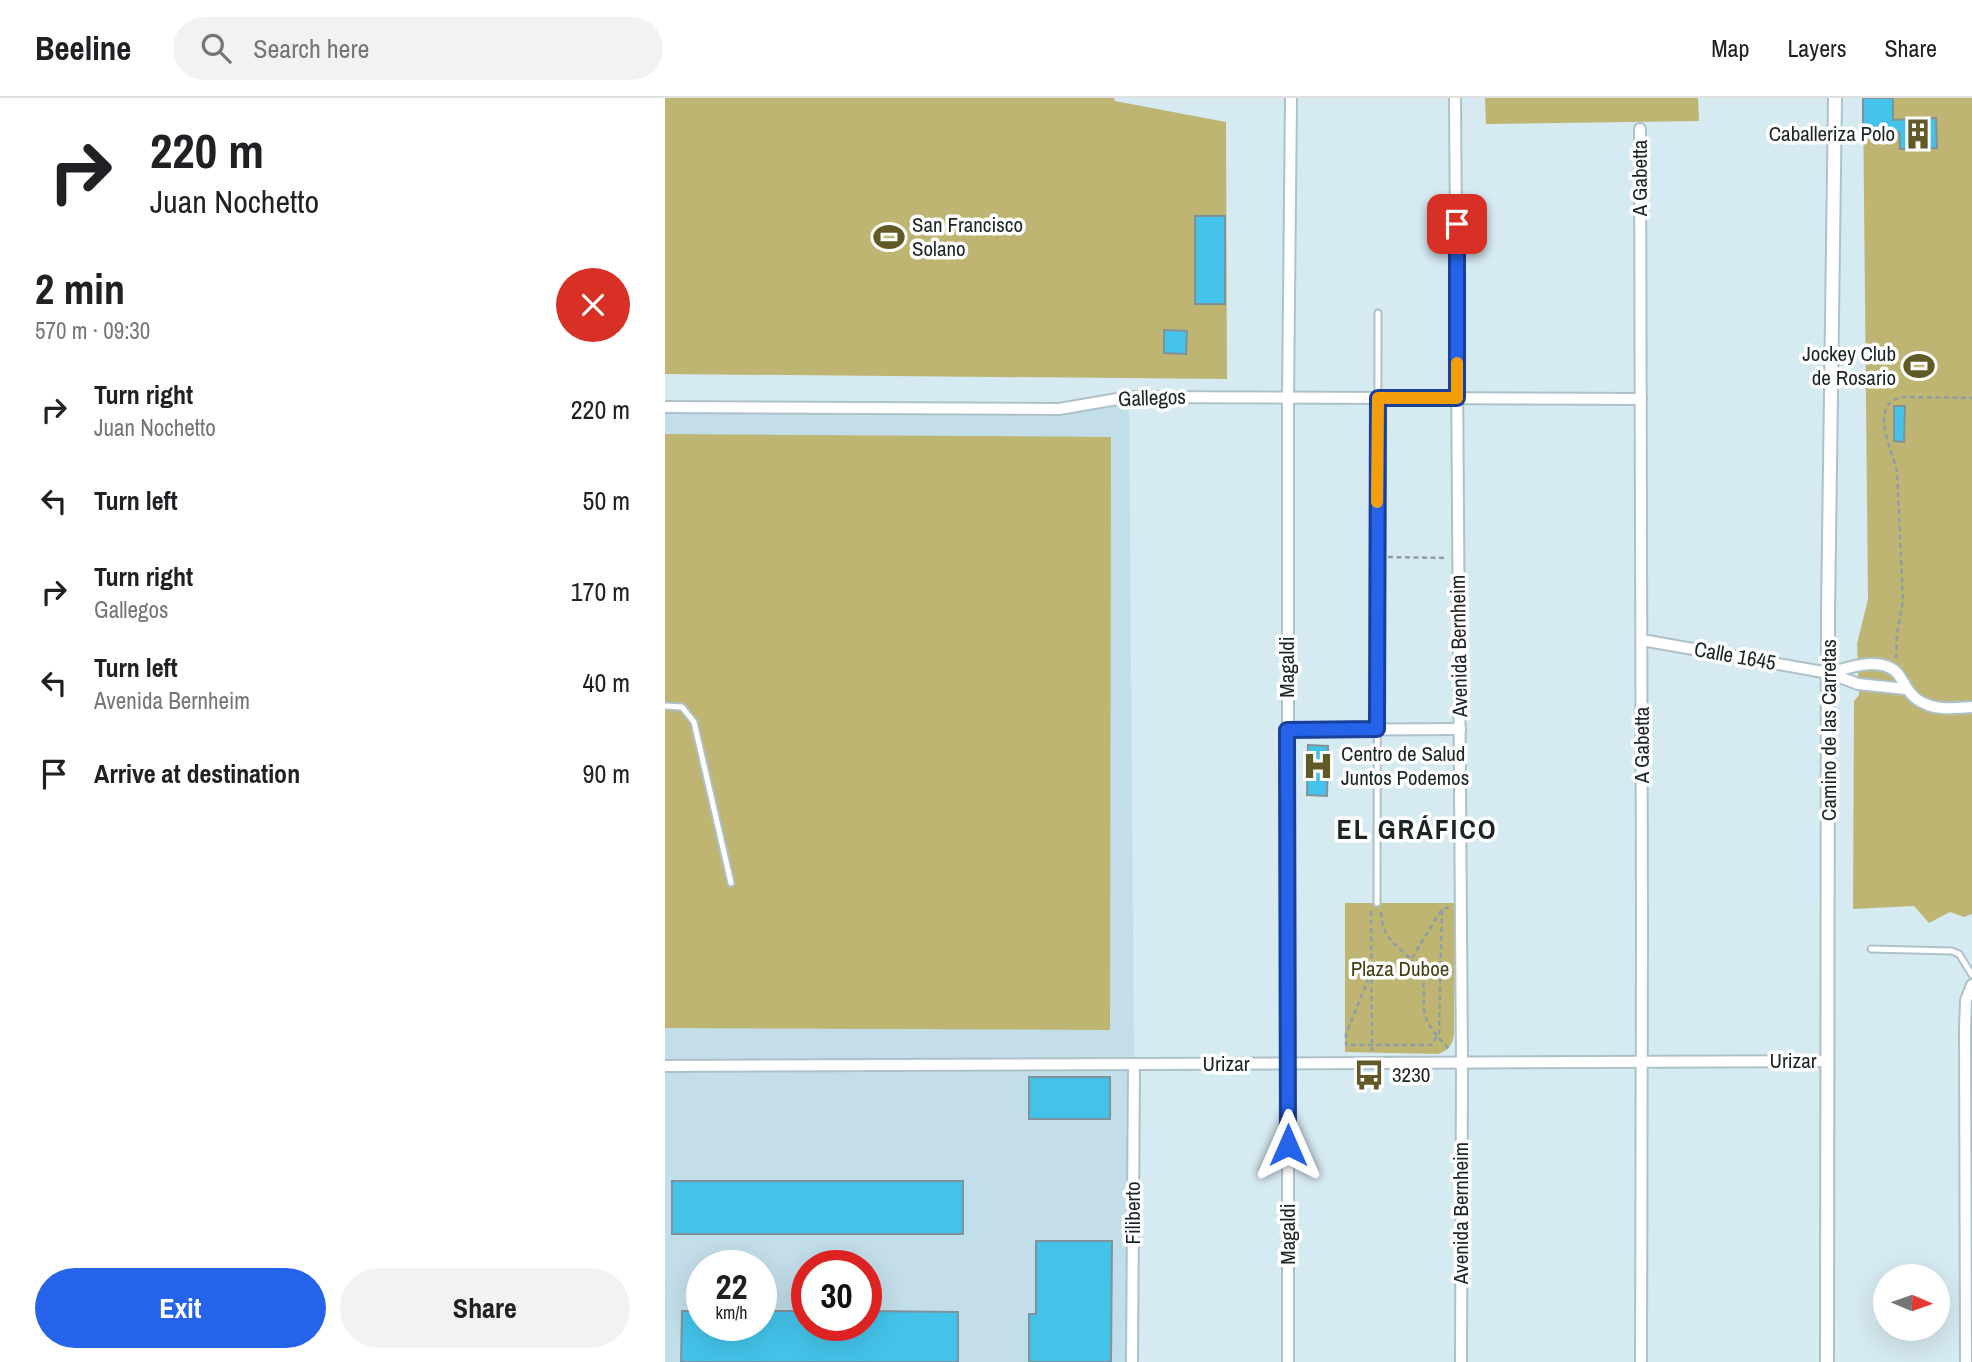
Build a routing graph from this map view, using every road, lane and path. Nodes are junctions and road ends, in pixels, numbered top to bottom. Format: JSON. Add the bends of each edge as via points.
{"nodes":[{"id":1,"x":1290,"y":98,"type":"edge"},
{"id":2,"x":1455,"y":98,"type":"edge"},
{"id":3,"x":1836,"y":98,"type":"edge"},
{"id":4,"x":1640,"y":129,"type":"dead end"},
{"id":5,"x":1378,"y":313,"type":"dead end"},
{"id":6,"x":1288,"y":398,"type":"junction"},
{"id":7,"x":1378,"y":398,"type":"junction"},
{"id":8,"x":1457,"y":398,"type":"junction"},
{"id":9,"x":1972,"y":398,"type":"edge"},
{"id":10,"x":1641,"y":400,"type":"junction"},
{"id":11,"x":665,"y":407,"type":"edge"},
{"id":12,"x":1377,"y":557,"type":"junction"},
{"id":13,"x":1458,"y":558,"type":"junction"},
{"id":14,"x":1642,"y":640,"type":"junction"},
{"id":15,"x":1895,"y":671,"type":"junction"},
{"id":16,"x":1829,"y":673,"type":"junction"},
{"id":17,"x":1906,"y":690,"type":"junction"},
{"id":18,"x":665,"y":706,"type":"edge"},
{"id":19,"x":1972,"y":708,"type":"edge"},
{"id":20,"x":1377,"y":729,"type":"junction"},
{"id":21,"x":1460,"y":729,"type":"junction"},
{"id":22,"x":1287,"y":730,"type":"junction"},
{"id":23,"x":731,"y":883,"type":"dead end"},
{"id":24,"x":1377,"y":903,"type":"junction"},
{"id":25,"x":1871,"y":949,"type":"dead end"},
{"id":26,"x":1411,"y":959,"type":"junction"},
{"id":27,"x":1372,"y":970,"type":"junction"},
{"id":28,"x":1972,"y":975,"type":"edge"},
{"id":29,"x":1972,"y":985,"type":"edge"},
{"id":30,"x":1437,"y":1036,"type":"junction"},
{"id":31,"x":1372,"y":1045,"type":"junction"},
{"id":32,"x":1828,"y":1061,"type":"junction"},
{"id":33,"x":1642,"y":1062,"type":"junction"},
{"id":34,"x":1373,"y":1063,"type":"junction"},
{"id":35,"x":1462,"y":1063,"type":"junction"},
{"id":36,"x":1134,"y":1064,"type":"junction"},
{"id":37,"x":1289,"y":1064,"type":"junction"},
{"id":38,"x":665,"y":1066,"type":"edge"},
{"id":39,"x":1132,"y":1362,"type":"edge"},
{"id":40,"x":1288,"y":1362,"type":"edge"},
{"id":41,"x":1461,"y":1362,"type":"edge"},
{"id":42,"x":1641,"y":1362,"type":"edge"},
{"id":43,"x":1827,"y":1362,"type":"edge"},
{"id":44,"x":1966,"y":1362,"type":"edge"}],
"edges":[{"from":1,"to":6,"type":"street","name":"Magaldi"},
{"from":2,"to":8,"type":"street","name":"Avenida Bernheim"},
{"from":3,"to":16,"type":"street","name":"Camino de las Carretas"},
{"from":4,"to":10,"type":"street","name":"A Gabetta"},
{"from":5,"to":7,"type":"lane"},
{"from":6,"to":7,"type":"street","name":"Gallegos"},
{"from":6,"to":11,"type":"street","name":"Gallegos","via":[[1129,397],[1059,409]]},
{"from":6,"to":22,"type":"street","name":"Magaldi"},
{"from":7,"to":8,"type":"street","name":"Gallegos"},
{"from":7,"to":12,"type":"lane"},
{"from":8,"to":10,"type":"street","name":"Gallegos"},
{"from":8,"to":13,"type":"street","name":"Avenida Bernheim"},
{"from":9,"to":15,"type":"path","via":[[1902,397],[1893,399],[1885,409],[1887,443],[1897,472],[1903,601]]},
{"from":10,"to":14,"type":"street","name":"A Gabetta"},
{"from":12,"to":13,"type":"path"},
{"from":12,"to":20,"type":"lane"},
{"from":13,"to":21,"type":"street","name":"Avenida Bernheim"},
{"from":14,"to":16,"type":"street","name":"Calle 1645"},
{"from":14,"to":33,"type":"street","name":"A Gabetta"},
{"from":15,"to":16,"type":"street","via":[[1882,665],[1858,665]]},
{"from":15,"to":17,"type":"street"},
{"from":16,"to":17,"type":"street","via":[[1858,684]]},
{"from":16,"to":32,"type":"street","name":"Camino de las Carretas"},
{"from":17,"to":19,"type":"street","via":[[1929,706]]},
{"from":18,"to":23,"type":"lane","via":[[682,707],[694,722]]},
{"from":20,"to":21,"type":"street"},
{"from":20,"to":22,"type":"street"},
{"from":20,"to":24,"type":"lane"},
{"from":21,"to":35,"type":"street","name":"Avenida Bernheim"},
{"from":22,"to":37,"type":"street","name":"Magaldi"},
{"from":24,"to":26,"type":"path","via":[[1388,939]]},
{"from":24,"to":27,"type":"path","via":[[1371,909]]},
{"from":25,"to":28,"type":"lane","via":[[1952,951]]},
{"from":26,"to":30,"type":"path","via":[[1425,984],[1424,1012]]},
{"from":26,"to":30,"type":"path","via":[[1442,909]]},
{"from":27,"to":31,"type":"path"},
{"from":27,"to":31,"type":"path","via":[[1346,1034],[1346,1045]]},
{"from":29,"to":44,"type":"street","via":[[1966,1000],[1965,1029]]},
{"from":30,"to":31,"type":"path","via":[[1431,1045]]},
{"from":30,"to":35,"type":"path"},
{"from":31,"to":34,"type":"path"},
{"from":32,"to":33,"type":"street","name":"Urizar"},
{"from":32,"to":43,"type":"street","name":"Camino de las Carretas"},
{"from":33,"to":35,"type":"street","name":"Urizar"},
{"from":33,"to":42,"type":"street","name":"A Gabetta"},
{"from":34,"to":35,"type":"street","name":"Urizar"},
{"from":34,"to":37,"type":"street","name":"Urizar"},
{"from":35,"to":41,"type":"street","name":"Avenida Bernheim"},
{"from":36,"to":37,"type":"street","name":"Urizar"},
{"from":36,"to":38,"type":"street","name":"Urizar"},
{"from":36,"to":39,"type":"street","name":"Filiberto"},
{"from":37,"to":40,"type":"street","name":"Magaldi"}]}
